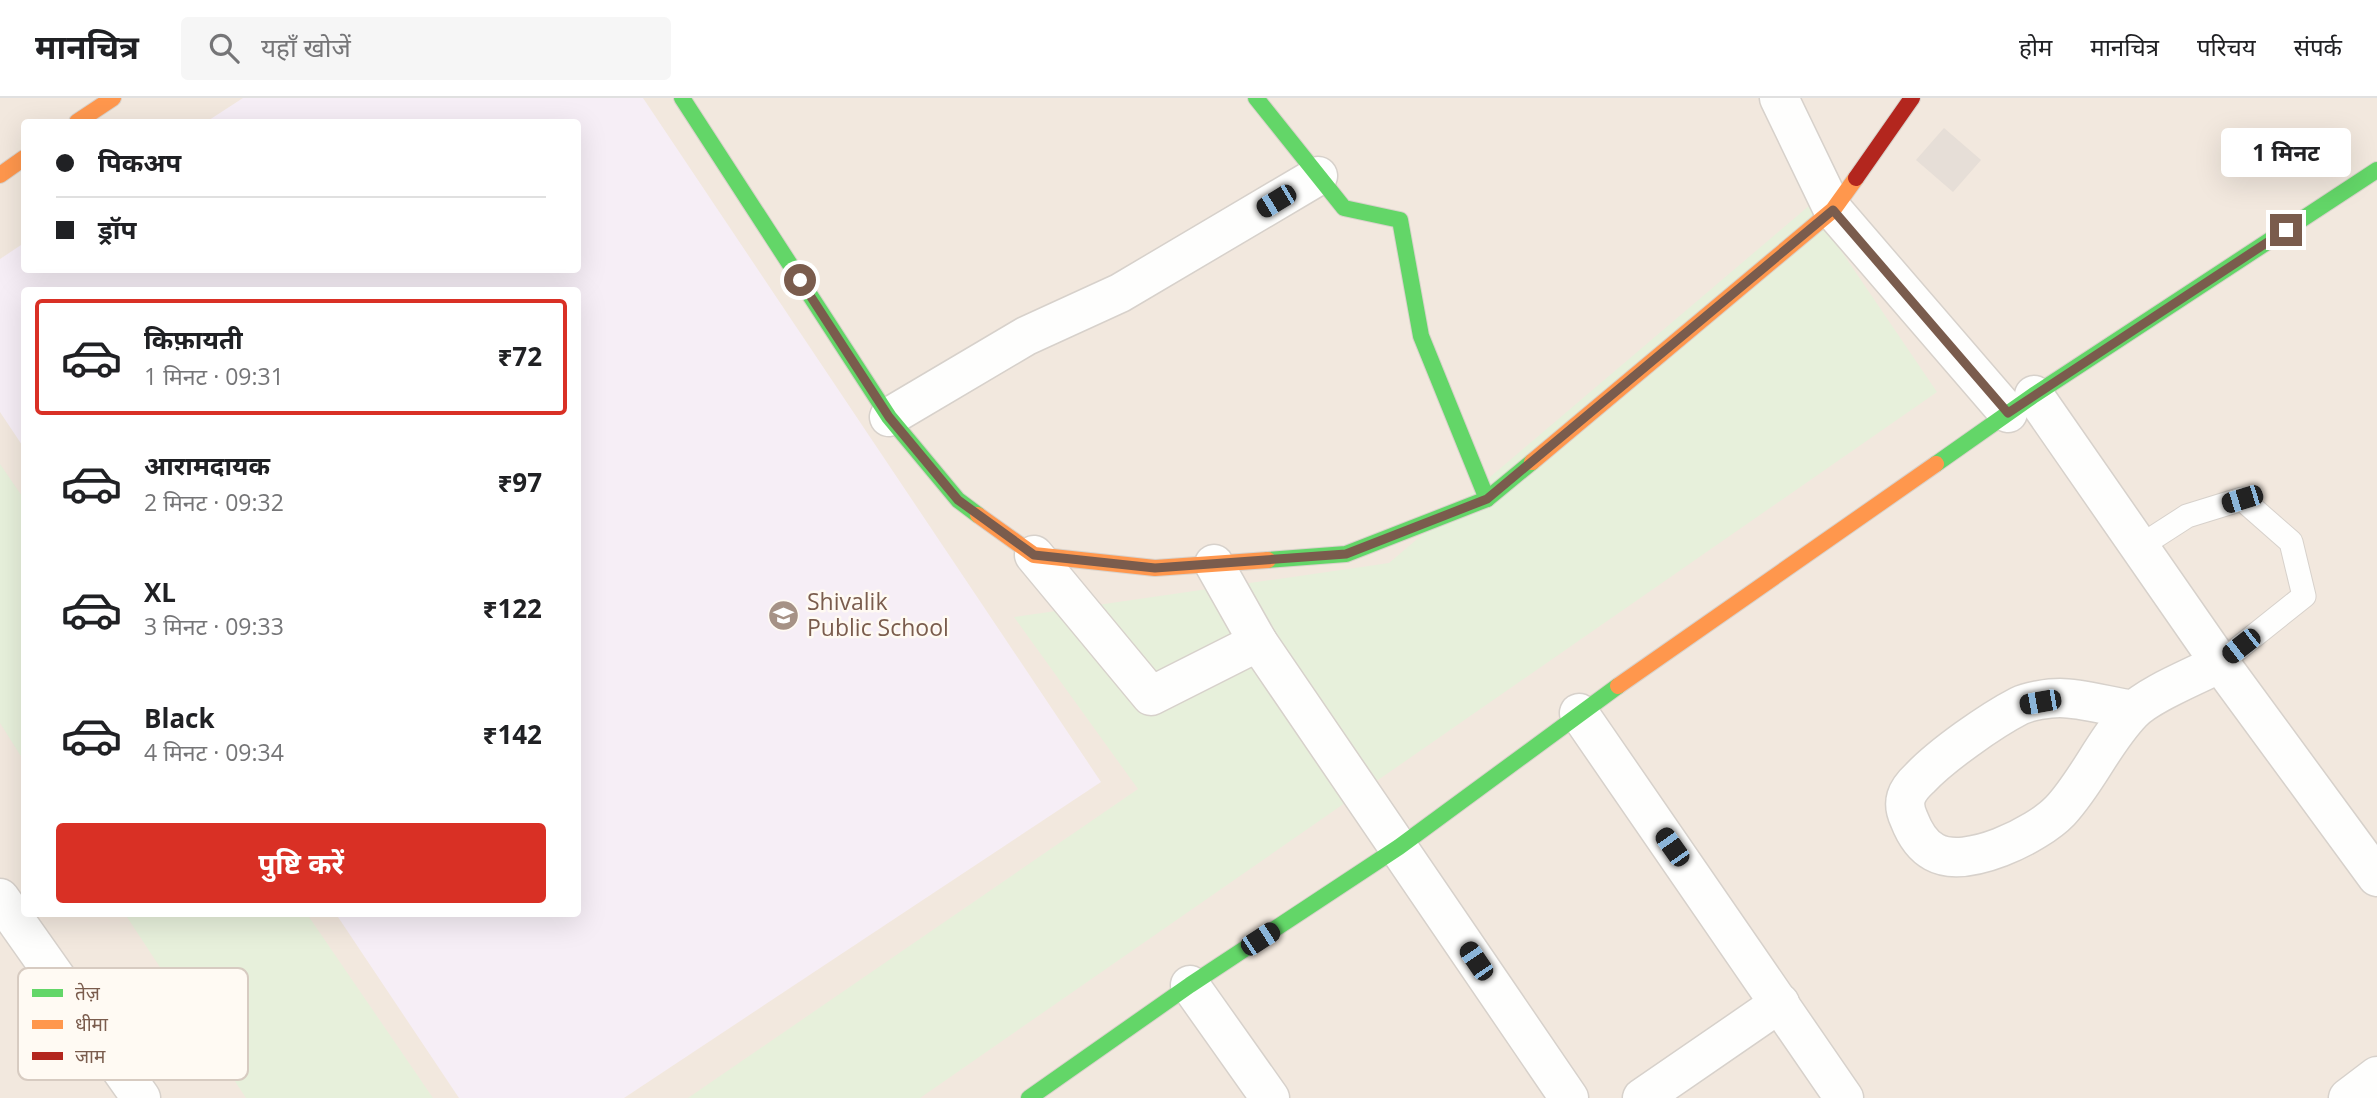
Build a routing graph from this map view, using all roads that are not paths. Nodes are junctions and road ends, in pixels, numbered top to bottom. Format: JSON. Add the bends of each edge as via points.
{"nodes":[{"id":1,"x":113,"y":98,"type":"edge"},
{"id":2,"x":682,"y":98,"type":"edge"},
{"id":3,"x":1256,"y":98,"type":"edge"},
{"id":4,"x":1779,"y":98,"type":"edge"},
{"id":5,"x":1912,"y":98,"type":"edge"},
{"id":6,"x":82,"y":119,"type":"edge"},
{"id":7,"x":21,"y":160,"type":"edge"},
{"id":8,"x":2377,"y":170,"type":"edge"},
{"id":9,"x":0,"y":175,"type":"edge"},
{"id":10,"x":1318,"y":176,"type":"junction"},
{"id":11,"x":1833,"y":210,"type":"junction"},
{"id":12,"x":2021,"y":404,"type":"junction"},
{"id":13,"x":889,"y":417,"type":"junction"},
{"id":14,"x":1487,"y":499,"type":"junction"},
{"id":15,"x":2139,"y":547,"type":"junction"},
{"id":16,"x":1034,"y":555,"type":"junction"},
{"id":17,"x":1214,"y":564,"type":"junction"},
{"id":18,"x":1258,"y":642,"type":"junction"},
{"id":19,"x":2220,"y":663,"type":"junction"},
{"id":20,"x":2134,"y":710,"type":"junction"},
{"id":21,"x":1580,"y":713,"type":"junction"},
{"id":22,"x":1399,"y":847,"type":"junction"},
{"id":23,"x":2374,"y":866,"type":"edge"},
{"id":24,"x":0,"y":898,"type":"edge"},
{"id":25,"x":49,"y":968,"type":"edge"},
{"id":26,"x":1190,"y":985,"type":"junction"},
{"id":27,"x":1780,"y":1003,"type":"junction"},
{"id":28,"x":2377,"y":1076,"type":"edge"},
{"id":29,"x":128,"y":1080,"type":"edge"},
{"id":30,"x":141,"y":1098,"type":"edge"},
{"id":31,"x":1029,"y":1098,"type":"edge"},
{"id":32,"x":1270,"y":1098,"type":"edge"},
{"id":33,"x":1569,"y":1098,"type":"edge"},
{"id":34,"x":1642,"y":1098,"type":"edge"},
{"id":35,"x":1844,"y":1098,"type":"edge"},
{"id":36,"x":2348,"y":1098,"type":"edge"}],
"edges":[{"from":1,"to":6,"type":"street"},
{"from":2,"to":13,"type":"street"},
{"from":3,"to":10,"type":"street"},
{"from":4,"to":11,"type":"street"},
{"from":5,"to":11,"type":"street"},
{"from":7,"to":9,"type":"street"},
{"from":8,"to":12,"type":"street"},
{"from":10,"to":13,"type":"street","via":[[1120,293],[1026,336]]},
{"from":10,"to":14,"type":"street","via":[[1344,208],[1401,220],[1421,336]]},
{"from":11,"to":12,"type":"street"},
{"from":11,"to":14,"type":"street"},
{"from":12,"to":15,"type":"street"},
{"from":12,"to":21,"type":"street"},
{"from":13,"to":16,"type":"street","via":[[958,500]]},
{"from":14,"to":17,"type":"street","via":[[1346,554]]},
{"from":15,"to":19,"type":"street"},
{"from":15,"to":19,"type":"lane","via":[[2187,516],[2242,499],[2291,542],[2304,596]]},
{"from":16,"to":17,"type":"street","via":[[1155,568]]},
{"from":16,"to":18,"type":"street","via":[[1151,696]]},
{"from":17,"to":18,"type":"street"},
{"from":18,"to":22,"type":"street"},
{"from":19,"to":20,"type":"street"},
{"from":19,"to":23,"type":"street"},
{"from":20,"to":20,"type":"street","via":[[2080,787],[2058,813],[2032,831],[1969,856],[1935,853],[1916,836],[1903,807],[1914,783],[1930,767],[2021,705],[2060,698]]},
{"from":21,"to":22,"type":"street"},
{"from":21,"to":27,"type":"street"},
{"from":22,"to":26,"type":"street"},
{"from":22,"to":33,"type":"street"},
{"from":24,"to":25,"type":"street"},
{"from":26,"to":31,"type":"street"},
{"from":26,"to":32,"type":"street"},
{"from":27,"to":34,"type":"street"},
{"from":27,"to":35,"type":"street"},
{"from":28,"to":36,"type":"street"},
{"from":29,"to":30,"type":"street"}]}
